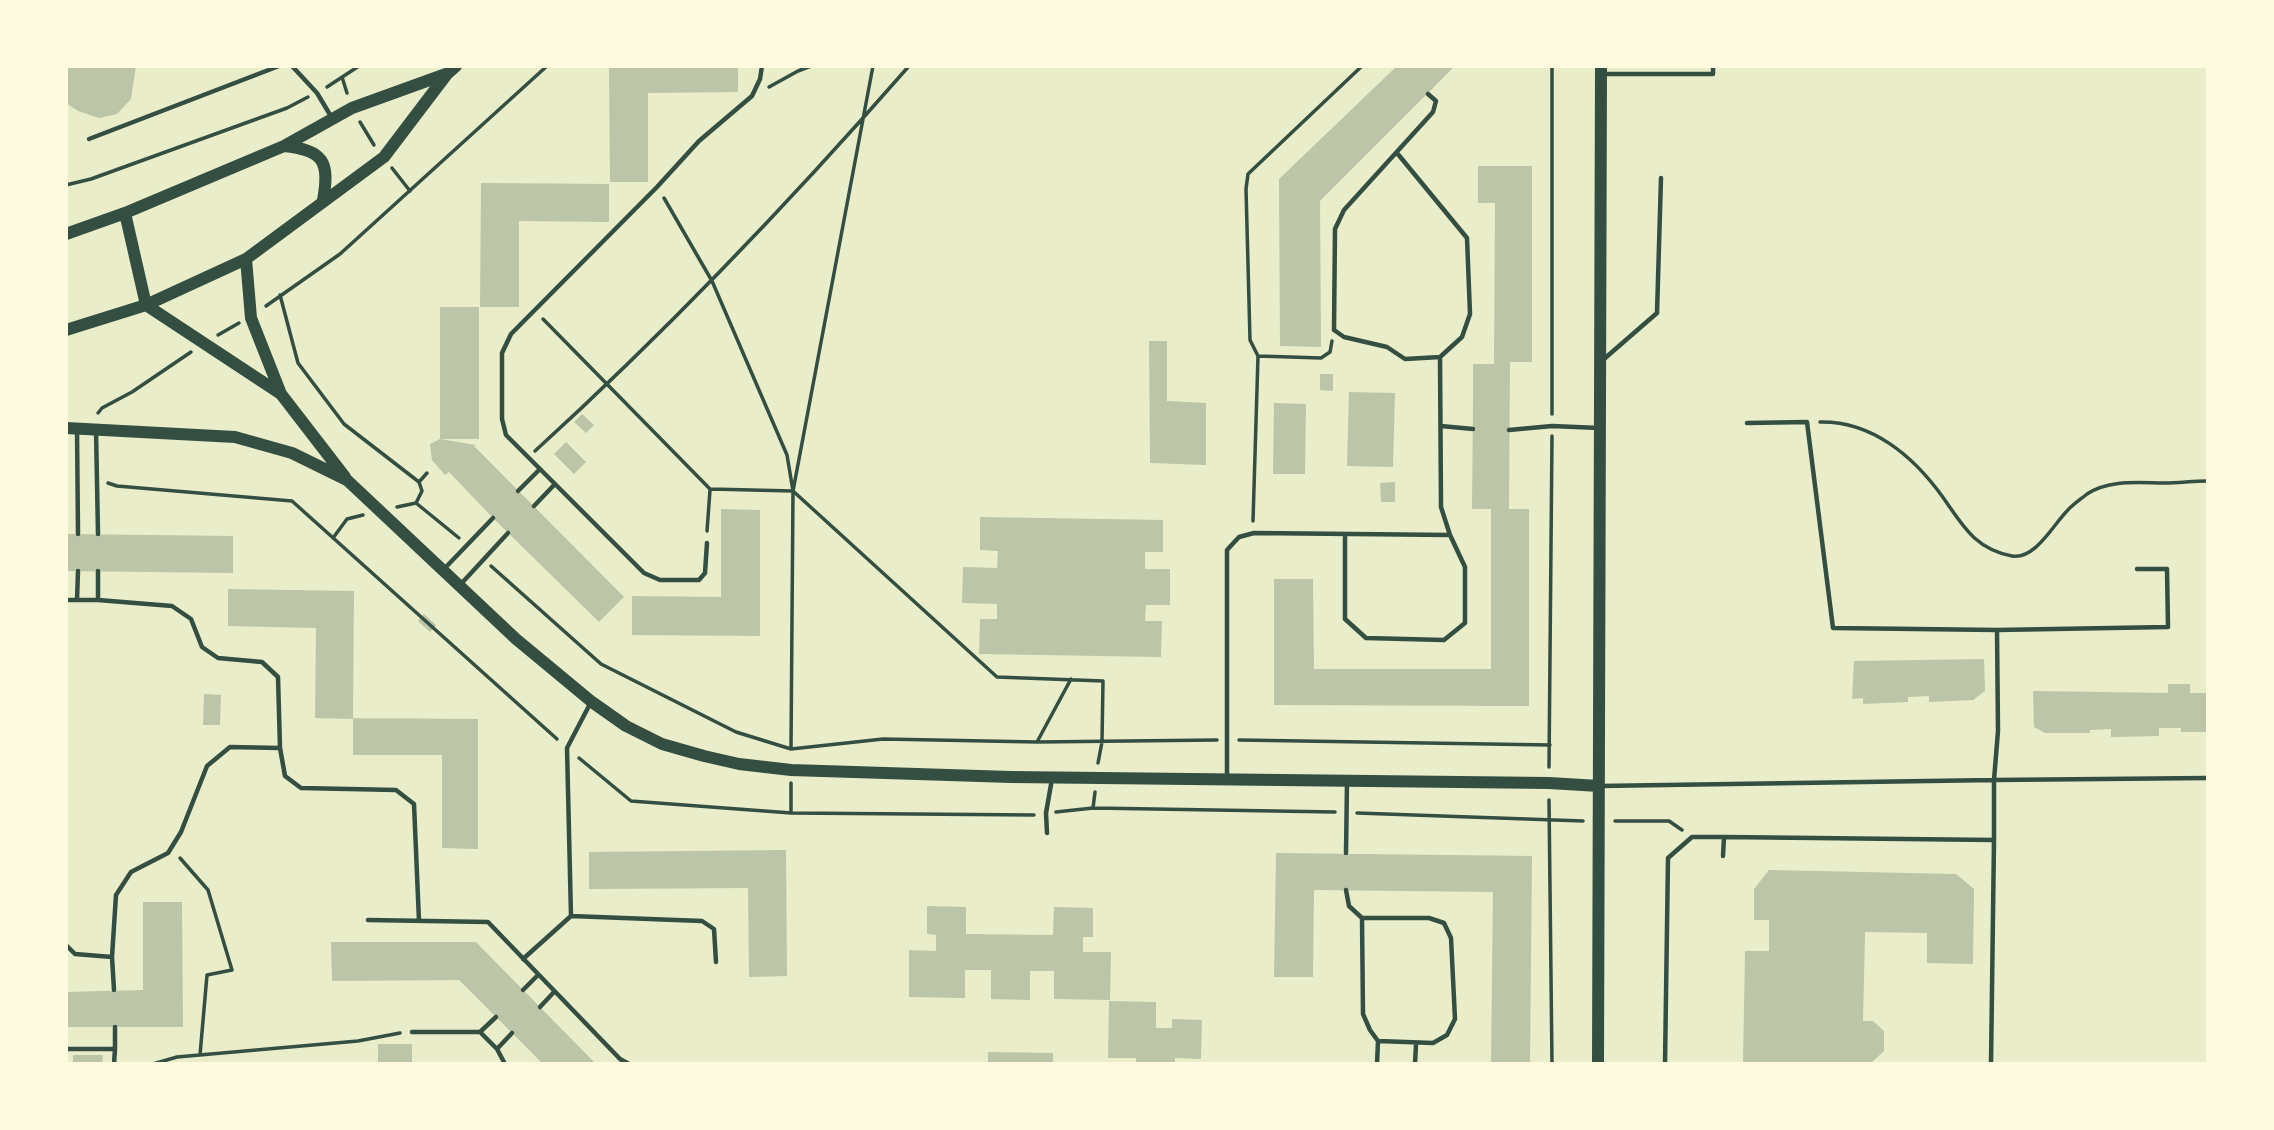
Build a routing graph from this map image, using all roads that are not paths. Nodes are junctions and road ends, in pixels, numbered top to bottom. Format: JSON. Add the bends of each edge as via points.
{"nodes":[{"id":1,"x":279,"y":66,"type":"edge"},
{"id":2,"x":292,"y":66,"type":"edge"},
{"id":3,"x":762,"y":66,"type":"edge"},
{"id":4,"x":1713,"y":66,"type":"edge"},
{"id":5,"x":451,"y":70,"type":"edge"},
{"id":6,"x":1601,"y":70,"type":"edge"},
{"id":7,"x":1428,"y":94,"type":"dead end"},
{"id":8,"x":332,"y":118,"type":"junction"},
{"id":9,"x":89,"y":138,"type":"dead end"},
{"id":10,"x":284,"y":146,"type":"junction"},
{"id":11,"x":1397,"y":153,"type":"junction"},
{"id":12,"x":1661,"y":178,"type":"dead end"},
{"id":13,"x":323,"y":200,"type":"junction"},
{"id":14,"x":125,"y":213,"type":"junction"},
{"id":15,"x":66,"y":234,"type":"edge"},
{"id":16,"x":246,"y":259,"type":"junction"},
{"id":17,"x":146,"y":305,"type":"junction"},
{"id":18,"x":66,"y":330,"type":"edge"},
{"id":19,"x":1440,"y":357,"type":"junction"},
{"id":20,"x":1601,"y":362,"type":"junction"},
{"id":21,"x":281,"y":394,"type":"junction"},
{"id":22,"x":1747,"y":423,"type":"dead end"},
{"id":23,"x":1441,"y":426,"type":"junction"},
{"id":24,"x":72,"y":428,"type":"edge"},
{"id":25,"x":1600,"y":428,"type":"junction"},
{"id":26,"x":96,"y":429,"type":"junction"},
{"id":27,"x":1473,"y":429,"type":"dead end"},
{"id":28,"x":1509,"y":430,"type":"dead end"},
{"id":29,"x":540,"y":469,"type":"junction"},
{"id":30,"x":348,"y":480,"type":"junction"},
{"id":31,"x":556,"y":484,"type":"junction"},
{"id":32,"x":519,"y":491,"type":"dead end"},
{"id":33,"x":534,"y":506,"type":"dead end"},
{"id":34,"x":493,"y":518,"type":"dead end"},
{"id":35,"x":508,"y":533,"type":"dead end"},
{"id":36,"x":78,"y":534,"type":"dead end"},
{"id":37,"x":98,"y":534,"type":"dead end"},
{"id":38,"x":1345,"y":535,"type":"junction"},
{"id":39,"x":1450,"y":535,"type":"junction"},
{"id":40,"x":707,"y":543,"type":"road end"},
{"id":41,"x":2137,"y":569,"type":"dead end"},
{"id":42,"x":79,"y":571,"type":"dead end"},
{"id":43,"x":443,"y":571,"type":"junction"},
{"id":44,"x":98,"y":572,"type":"dead end"},
{"id":45,"x":459,"y":586,"type":"junction"},
{"id":46,"x":66,"y":600,"type":"edge"},
{"id":47,"x":77,"y":600,"type":"junction"},
{"id":48,"x":98,"y":600,"type":"junction"},
{"id":49,"x":1997,"y":630,"type":"junction"},
{"id":50,"x":592,"y":702,"type":"junction"},
{"id":51,"x":280,"y":748,"type":"junction"},
{"id":52,"x":1052,"y":778,"type":"junction"},
{"id":53,"x":2207,"y":778,"type":"edge"},
{"id":54,"x":1227,"y":779,"type":"junction"},
{"id":55,"x":1994,"y":780,"type":"junction"},
{"id":56,"x":1347,"y":781,"type":"junction"},
{"id":57,"x":1599,"y":786,"type":"junction"},
{"id":58,"x":1047,"y":833,"type":"dead end"},
{"id":59,"x":1724,"y":837,"type":"junction"},
{"id":60,"x":1994,"y":840,"type":"junction"},
{"id":61,"x":1346,"y":853,"type":"dead end"},
{"id":62,"x":1723,"y":856,"type":"dead end"},
{"id":63,"x":1346,"y":890,"type":"dead end"},
{"id":64,"x":571,"y":916,"type":"junction"},
{"id":65,"x":1362,"y":918,"type":"junction"},
{"id":66,"x":368,"y":920,"type":"dead end"},
{"id":67,"x":419,"y":921,"type":"junction"},
{"id":68,"x":66,"y":945,"type":"edge"},
{"id":69,"x":112,"y":957,"type":"junction"},
{"id":70,"x":523,"y":959,"type":"junction"},
{"id":71,"x":716,"y":962,"type":"dead end"},
{"id":72,"x":538,"y":975,"type":"junction"},
{"id":73,"x":114,"y":990,"type":"dead end"},
{"id":74,"x":523,"y":990,"type":"dead end"},
{"id":75,"x":554,"y":992,"type":"junction"},
{"id":76,"x":540,"y":1007,"type":"dead end"},
{"id":77,"x":496,"y":1017,"type":"dead end"},
{"id":78,"x":115,"y":1027,"type":"dead end"},
{"id":79,"x":412,"y":1032,"type":"road end"},
{"id":80,"x":480,"y":1032,"type":"junction"},
{"id":81,"x":512,"y":1033,"type":"dead end"},
{"id":82,"x":1378,"y":1041,"type":"junction"},
{"id":83,"x":1416,"y":1044,"type":"junction"},
{"id":84,"x":66,"y":1049,"type":"edge"},
{"id":85,"x":115,"y":1049,"type":"junction"},
{"id":86,"x":497,"y":1049,"type":"junction"},
{"id":87,"x":114,"y":1063,"type":"edge"},
{"id":88,"x":505,"y":1063,"type":"edge"},
{"id":89,"x":629,"y":1063,"type":"edge"},
{"id":90,"x":1377,"y":1063,"type":"edge"},
{"id":91,"x":1415,"y":1063,"type":"edge"},
{"id":92,"x":1598,"y":1063,"type":"edge"},
{"id":93,"x":1665,"y":1063,"type":"edge"},
{"id":94,"x":1991,"y":1063,"type":"edge"}],
"edges":[{"from":1,"to":9,"type":"lane"},
{"from":2,"to":8,"type":"lane"},
{"from":3,"to":29,"type":"lane","via":[[752,96],[699,141],[511,334],[502,353],[502,419],[506,435]]},
{"from":4,"to":6,"type":"lane","via":[[1713,74]]},
{"from":5,"to":8,"type":"main road"},
{"from":5,"to":13,"type":"main road","via":[[384,158]]},
{"from":6,"to":20,"type":"main road"},
{"from":7,"to":11,"type":"lane","via":[[1436,101],[1433,112]]},
{"from":8,"to":10,"type":"main road"},
{"from":10,"to":13,"type":"main road","via":[[306,148],[322,159],[327,178]]},
{"from":10,"to":14,"type":"main road"},
{"from":11,"to":19,"type":"lane","via":[[1467,238],[1470,314],[1462,337]]},
{"from":11,"to":19,"type":"lane","via":[[1344,210],[1335,229],[1334,330],[1344,337],[1387,347],[1405,359]]},
{"from":12,"to":20,"type":"lane","via":[[1657,313]]},
{"from":13,"to":16,"type":"main road"},
{"from":14,"to":15,"type":"main road"},
{"from":14,"to":17,"type":"main road"},
{"from":16,"to":17,"type":"main road"},
{"from":16,"to":21,"type":"main road","via":[[251,318]]},
{"from":17,"to":18,"type":"main road"},
{"from":17,"to":21,"type":"main road"},
{"from":19,"to":23,"type":"lane"},
{"from":20,"to":25,"type":"main road"},
{"from":21,"to":30,"type":"main road"},
{"from":22,"to":49,"type":"lane","via":[[1807,422],[1833,628]]},
{"from":23,"to":27,"type":"lane"},
{"from":23,"to":39,"type":"lane","via":[[1441,507]]},
{"from":24,"to":26,"type":"main road"},
{"from":24,"to":36,"type":"lane"},
{"from":25,"to":28,"type":"lane"},
{"from":25,"to":57,"type":"main road"},
{"from":26,"to":30,"type":"main road","via":[[235,437],[292,453]]},
{"from":26,"to":37,"type":"lane"},
{"from":29,"to":31,"type":"lane"},
{"from":29,"to":32,"type":"lane"},
{"from":30,"to":43,"type":"main road"},
{"from":31,"to":33,"type":"lane"},
{"from":31,"to":40,"type":"lane","via":[[644,573],[660,580],[699,580],[705,573]]},
{"from":34,"to":43,"type":"lane"},
{"from":35,"to":45,"type":"lane"},
{"from":38,"to":39,"type":"lane"},
{"from":38,"to":39,"type":"lane","via":[[1345,619],[1366,638],[1444,640],[1465,623],[1465,567]]},
{"from":38,"to":54,"type":"lane","via":[[1254,533],[1239,537],[1227,550]]},
{"from":41,"to":49,"type":"lane","via":[[2167,569],[2168,627]]},
{"from":42,"to":47,"type":"lane"},
{"from":43,"to":45,"type":"main road"},
{"from":44,"to":48,"type":"lane"},
{"from":45,"to":50,"type":"main road"},
{"from":46,"to":47,"type":"lane"},
{"from":47,"to":48,"type":"lane"},
{"from":48,"to":51,"type":"lane","via":[[172,607],[191,619],[202,647],[218,658],[262,662],[278,677]]},
{"from":49,"to":55,"type":"lane"},
{"from":50,"to":52,"type":"main road","via":[[662,744],[739,764],[791,770]]},
{"from":50,"to":64,"type":"lane","via":[[567,748]]},
{"from":51,"to":67,"type":"lane","via":[[285,776],[301,788],[396,790],[414,804]]},
{"from":51,"to":69,"type":"lane","via":[[230,747],[207,766],[168,853],[131,872],[116,895]]},
{"from":52,"to":54,"type":"main road"},
{"from":52,"to":58,"type":"lane"},
{"from":53,"to":55,"type":"lane"},
{"from":54,"to":56,"type":"main road"},
{"from":55,"to":57,"type":"lane"},
{"from":55,"to":60,"type":"lane"},
{"from":56,"to":57,"type":"main road"},
{"from":56,"to":61,"type":"lane"},
{"from":57,"to":92,"type":"main road"},
{"from":59,"to":60,"type":"lane"},
{"from":59,"to":62,"type":"lane"},
{"from":59,"to":93,"type":"lane","via":[[1692,837],[1668,858]]},
{"from":60,"to":94,"type":"lane"},
{"from":63,"to":65,"type":"lane","via":[[1349,906]]},
{"from":64,"to":70,"type":"lane"},
{"from":64,"to":71,"type":"lane","via":[[702,921],[714,929]]},
{"from":65,"to":82,"type":"lane","via":[[1363,1014]]},
{"from":65,"to":83,"type":"lane","via":[[1429,918],[1444,923],[1451,937],[1455,1019],[1447,1035],[1433,1043]]},
{"from":66,"to":67,"type":"lane"},
{"from":67,"to":70,"type":"lane","via":[[488,922]]},
{"from":68,"to":69,"type":"lane","via":[[75,954]]},
{"from":69,"to":73,"type":"lane"},
{"from":70,"to":72,"type":"lane"},
{"from":72,"to":74,"type":"lane"},
{"from":72,"to":75,"type":"lane"},
{"from":75,"to":76,"type":"lane"},
{"from":75,"to":89,"type":"lane"},
{"from":77,"to":80,"type":"lane"},
{"from":78,"to":85,"type":"lane"},
{"from":79,"to":80,"type":"lane"},
{"from":80,"to":86,"type":"lane"},
{"from":81,"to":86,"type":"lane"},
{"from":82,"to":83,"type":"lane"},
{"from":82,"to":90,"type":"lane"},
{"from":83,"to":91,"type":"lane"},
{"from":84,"to":85,"type":"lane"},
{"from":85,"to":87,"type":"lane"},
{"from":86,"to":88,"type":"lane"}]}
